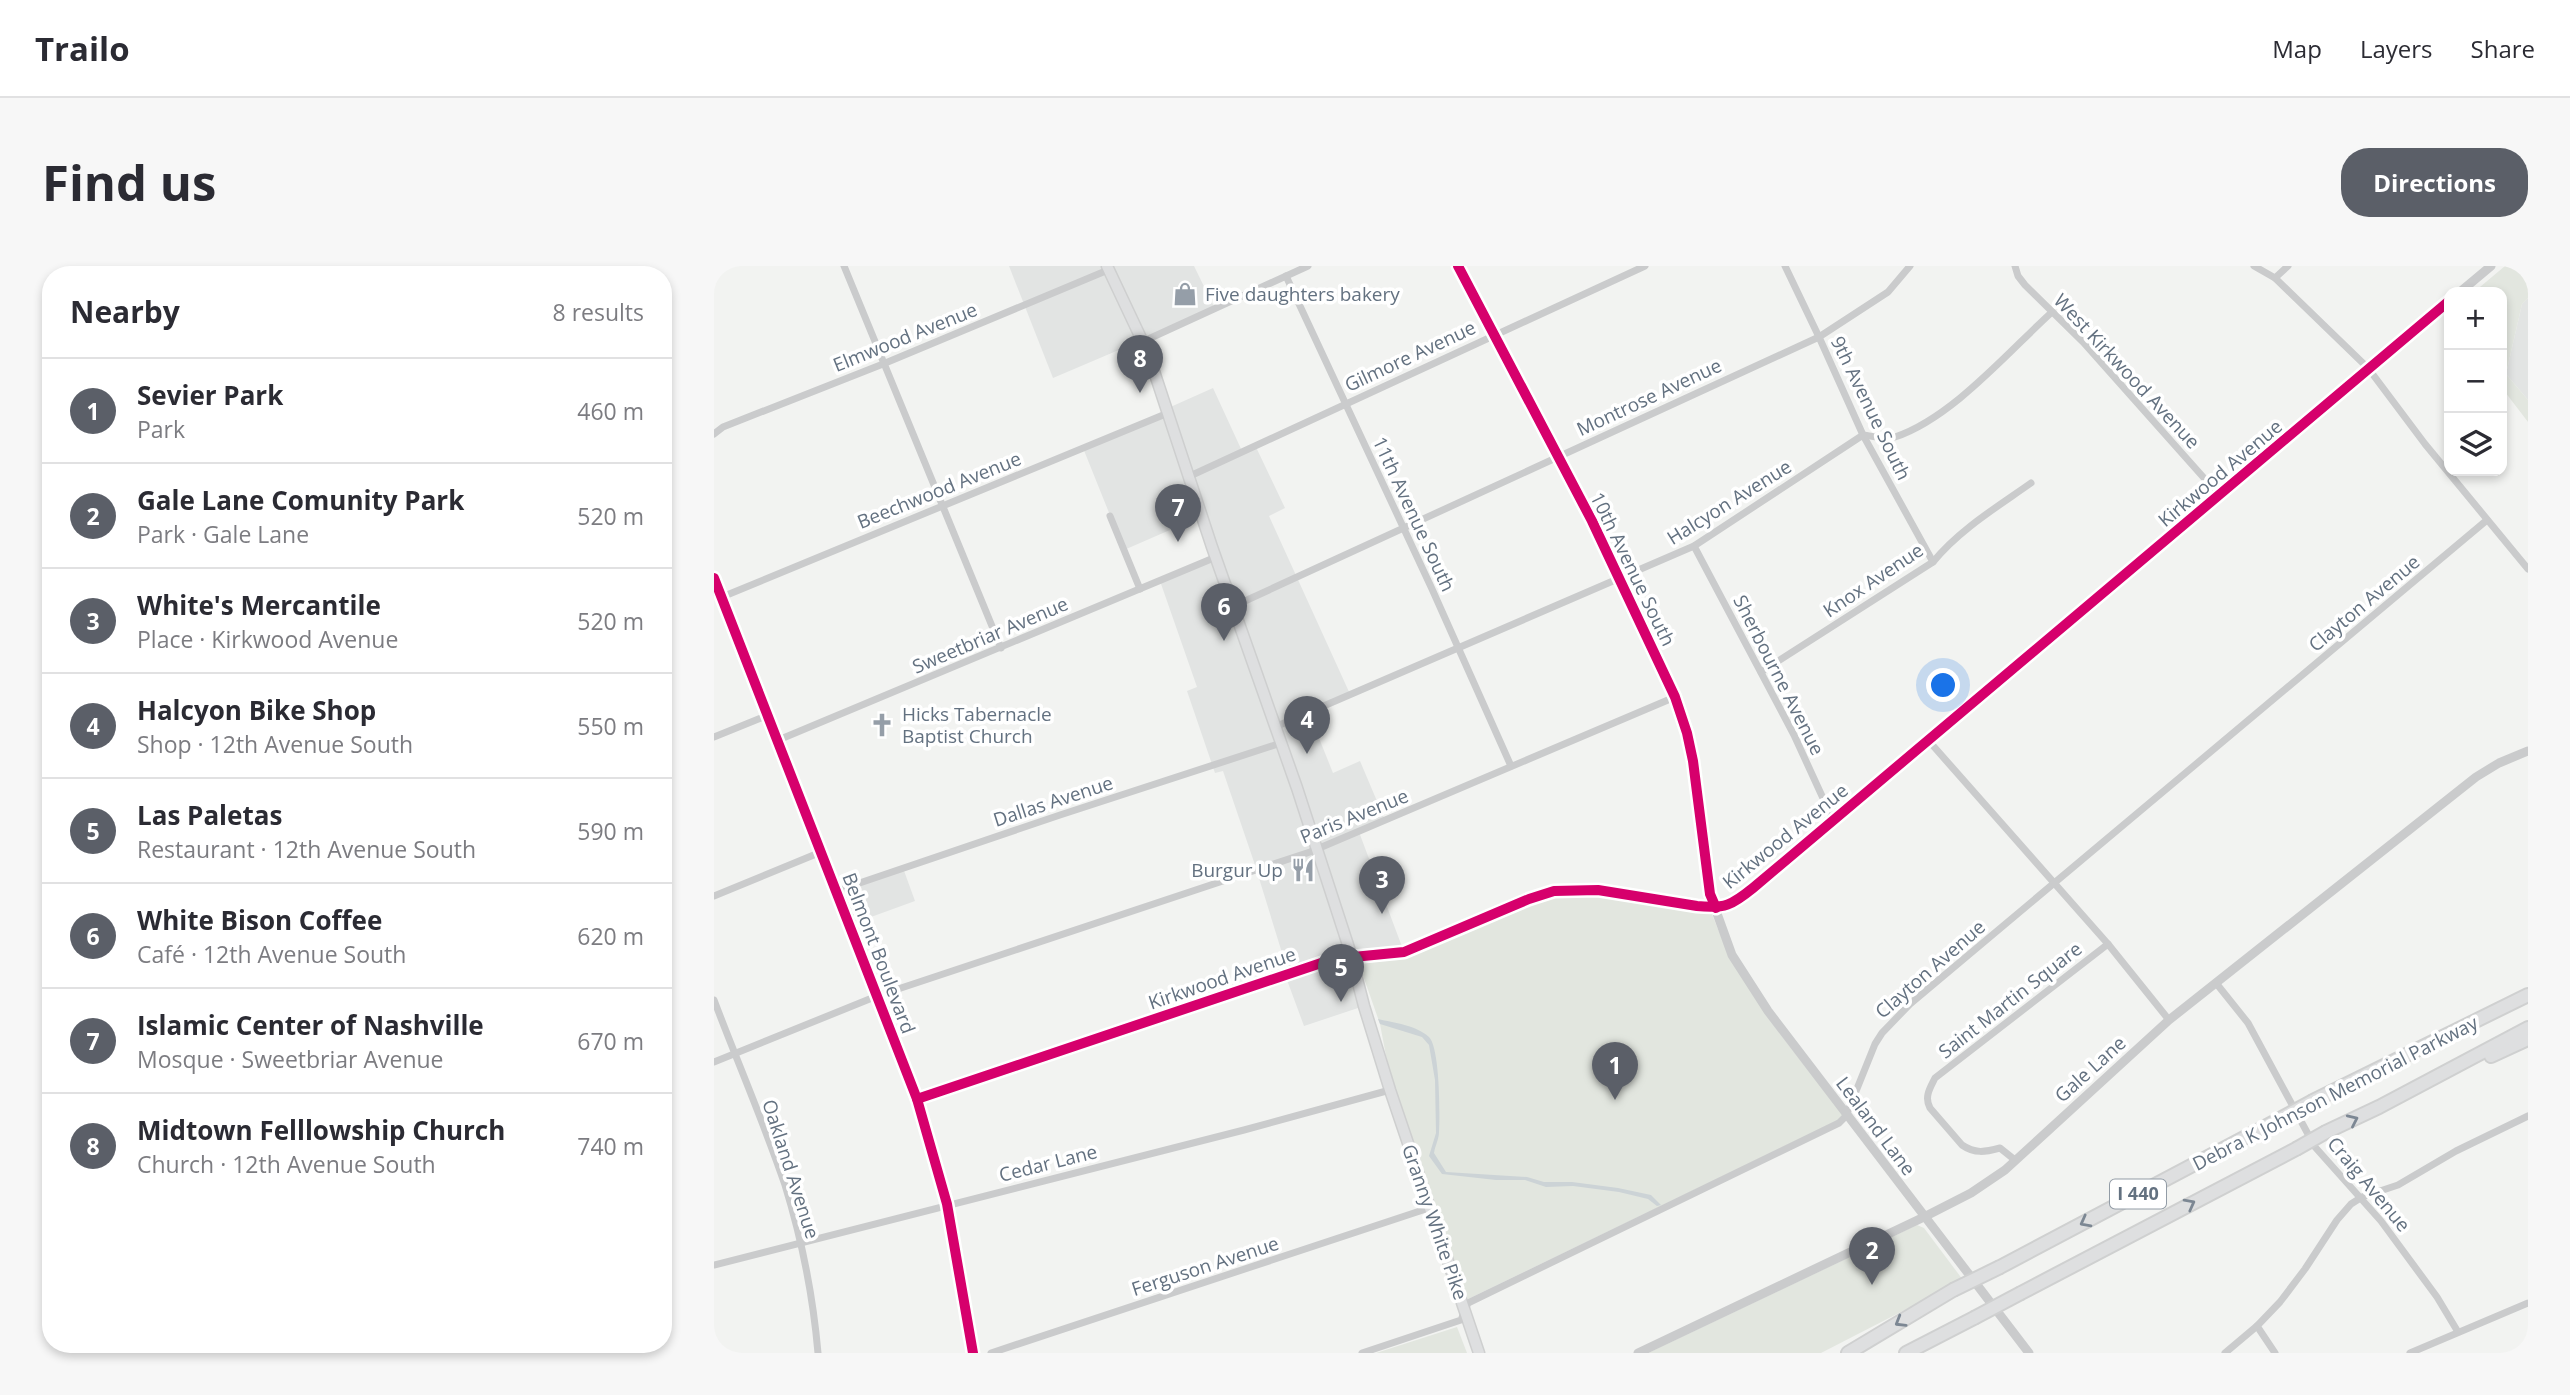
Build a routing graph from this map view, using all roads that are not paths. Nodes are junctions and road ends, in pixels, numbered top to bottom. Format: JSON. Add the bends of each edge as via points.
{"nodes":[{"id":1,"x":844,"y":266,"type":"edge"},
{"id":2,"x":1308,"y":266,"type":"edge"},
{"id":3,"x":1458,"y":266,"type":"edge"},
{"id":4,"x":1645,"y":266,"type":"edge"},
{"id":5,"x":1785,"y":266,"type":"edge"},
{"id":6,"x":1910,"y":266,"type":"edge"},
{"id":7,"x":2015,"y":266,"type":"edge"},
{"id":8,"x":2255,"y":266,"type":"edge"},
{"id":9,"x":2288,"y":266,"type":"edge"},
{"id":10,"x":2491,"y":266,"type":"edge"},
{"id":11,"x":1108,"y":268,"type":"edge"},
{"id":12,"x":1286,"y":276,"type":"junction"},
{"id":13,"x":2275,"y":278,"type":"junction"},
{"id":14,"x":2466,"y":287,"type":"edge"},
{"id":15,"x":2444,"y":305,"type":"edge"},
{"id":16,"x":2052,"y":312,"type":"junction"},
{"id":17,"x":1494,"y":335,"type":"junction"},
{"id":18,"x":1819,"y":337,"type":"junction"},
{"id":19,"x":1144,"y":341,"type":"junction"},
{"id":20,"x":883,"y":364,"type":"junction"},
{"id":21,"x":2368,"y":368,"type":"junction"},
{"id":22,"x":1345,"y":403,"type":"junction"},
{"id":23,"x":1168,"y":413,"type":"junction"},
{"id":24,"x":714,"y":434,"type":"edge"},
{"id":25,"x":1863,"y":435,"type":"junction"},
{"id":26,"x":1557,"y":456,"type":"junction"},
{"id":27,"x":1190,"y":475,"type":"junction"},
{"id":28,"x":2031,"y":483,"type":"dead end"},
{"id":29,"x":2220,"y":496,"type":"junction"},
{"id":30,"x":943,"y":506,"type":"junction"},
{"id":31,"x":1110,"y":516,"type":"dead end"},
{"id":32,"x":2487,"y":520,"type":"junction"},
{"id":33,"x":1402,"y":529,"type":"junction"},
{"id":34,"x":1694,"y":546,"type":"junction"},
{"id":35,"x":1216,"y":557,"type":"junction"},
{"id":36,"x":1933,"y":562,"type":"junction"},
{"id":37,"x":2528,"y":569,"type":"edge"},
{"id":38,"x":714,"y":578,"type":"edge"},
{"id":39,"x":1619,"y":580,"type":"junction"},
{"id":40,"x":1140,"y":589,"type":"junction"},
{"id":41,"x":722,"y":597,"type":"junction"},
{"id":42,"x":1234,"y":606,"type":"junction"},
{"id":43,"x":1001,"y":648,"type":"junction"},
{"id":44,"x":1458,"y":649,"type":"junction"},
{"id":45,"x":1761,"y":671,"type":"junction"},
{"id":46,"x":1675,"y":697,"type":"junction"},
{"id":47,"x":766,"y":716,"type":"junction"},
{"id":48,"x":1275,"y":727,"type":"junction"},
{"id":49,"x":714,"y":737,"type":"edge"},
{"id":50,"x":1928,"y":740,"type":"junction"},
{"id":51,"x":776,"y":741,"type":"junction"},
{"id":52,"x":1281,"y":743,"type":"junction"},
{"id":53,"x":2528,"y":751,"type":"edge"},
{"id":54,"x":1511,"y":766,"type":"junction"},
{"id":55,"x":1833,"y":820,"type":"junction"},
{"id":56,"x":1316,"y":849,"type":"junction"},
{"id":57,"x":821,"y":852,"type":"junction"},
{"id":58,"x":2055,"y":884,"type":"junction"},
{"id":59,"x":836,"y":891,"type":"junction"},
{"id":60,"x":714,"y":896,"type":"edge"},
{"id":61,"x":1716,"y":908,"type":"junction"},
{"id":62,"x":2108,"y":944,"type":"junction"},
{"id":63,"x":1351,"y":956,"type":"junction"},
{"id":64,"x":2216,"y":983,"type":"junction"},
{"id":65,"x":2528,"y":988,"type":"edge"},
{"id":66,"x":2528,"y":995,"type":"edge"},
{"id":67,"x":877,"y":996,"type":"junction"},
{"id":68,"x":714,"y":1000,"type":"edge"},
{"id":69,"x":2169,"y":1020,"type":"junction"},
{"id":70,"x":2528,"y":1028,"type":"edge"},
{"id":71,"x":2458,"y":1031,"type":"junction"},
{"id":72,"x":2528,"y":1039,"type":"edge"},
{"id":73,"x":735,"y":1054,"type":"junction"},
{"id":74,"x":714,"y":1062,"type":"edge"},
{"id":75,"x":1390,"y":1090,"type":"junction"},
{"id":76,"x":916,"y":1099,"type":"junction"},
{"id":77,"x":2379,"y":1107,"type":"junction"},
{"id":78,"x":2528,"y":1115,"type":"edge"},
{"id":79,"x":1846,"y":1116,"type":"junction"},
{"id":80,"x":2015,"y":1160,"type":"junction"},
{"id":81,"x":2362,"y":1197,"type":"junction"},
{"id":82,"x":947,"y":1204,"type":"junction"},
{"id":83,"x":1429,"y":1208,"type":"junction"},
{"id":84,"x":1924,"y":1217,"type":"junction"},
{"id":85,"x":800,"y":1242,"type":"junction"},
{"id":86,"x":714,"y":1265,"type":"edge"},
{"id":87,"x":2528,"y":1303,"type":"edge"},
{"id":88,"x":1465,"y":1310,"type":"junction"},
{"id":89,"x":2257,"y":1326,"type":"junction"},
{"id":90,"x":2458,"y":1332,"type":"junction"},
{"id":91,"x":818,"y":1353,"type":"edge"},
{"id":92,"x":974,"y":1353,"type":"edge"},
{"id":93,"x":991,"y":1353,"type":"edge"},
{"id":94,"x":1362,"y":1353,"type":"edge"},
{"id":95,"x":1479,"y":1353,"type":"edge"},
{"id":96,"x":1638,"y":1353,"type":"edge"},
{"id":97,"x":1848,"y":1353,"type":"edge"},
{"id":98,"x":1906,"y":1353,"type":"edge"},
{"id":99,"x":2029,"y":1353,"type":"edge"},
{"id":100,"x":2225,"y":1353,"type":"edge"},
{"id":101,"x":2275,"y":1353,"type":"edge"},
{"id":102,"x":2410,"y":1353,"type":"edge"}],
"edges":[{"from":1,"to":20,"type":"street"},
{"from":2,"to":12,"type":"street"},
{"from":3,"to":17,"type":"street","name":"10th Avenue South"},
{"from":4,"to":17,"type":"street","name":"Gilmore Avenue"},
{"from":5,"to":18,"type":"street","name":"9th Avenue South"},
{"from":6,"to":18,"type":"street","name":"Montrose Avenue","via":[[1888,292]]},
{"from":7,"to":16,"type":"street","name":"West Kirkwood Avenue","via":[[2018,276]]},
{"from":8,"to":13,"type":"street"},
{"from":9,"to":13,"type":"street"},
{"from":10,"to":14,"type":"street"},
{"from":11,"to":19,"type":"main road","name":"Granny White Pike"},
{"from":11,"to":20,"type":"street","name":"Elmwood Avenue"},
{"from":12,"to":19,"type":"street"},
{"from":12,"to":22,"type":"street","name":"11th Avenue South"},
{"from":13,"to":21,"type":"street"},
{"from":15,"to":21,"type":"street","name":"Kirkwood Avenue"},
{"from":16,"to":25,"type":"street","via":[[1929,421],[1893,438]]},
{"from":16,"to":29,"type":"street","name":"West Kirkwood Avenue"},
{"from":17,"to":22,"type":"street","name":"Gilmore Avenue"},
{"from":17,"to":26,"type":"street","name":"10th Avenue South"},
{"from":18,"to":25,"type":"street","name":"9th Avenue South"},
{"from":18,"to":26,"type":"street","name":"Montrose Avenue"},
{"from":19,"to":23,"type":"main road","name":"Granny White Pike"},
{"from":20,"to":24,"type":"street","name":"Elmwood Avenue"},
{"from":20,"to":30,"type":"street"},
{"from":21,"to":29,"type":"street","name":"Kirkwood Avenue"},
{"from":21,"to":32,"type":"street"},
{"from":22,"to":27,"type":"street","name":"Gilmore Avenue"},
{"from":22,"to":33,"type":"street","name":"11th Avenue South"},
{"from":23,"to":27,"type":"main road","name":"Granny White Pike"},
{"from":23,"to":30,"type":"street","name":"Beechwood Avenue"},
{"from":25,"to":34,"type":"street","name":"Halcyon Avenue"},
{"from":25,"to":36,"type":"street","name":"9th Avenue South"},
{"from":26,"to":33,"type":"street","name":"Montrose Avenue"},
{"from":26,"to":39,"type":"street","name":"10th Avenue South"},
{"from":27,"to":35,"type":"main road","name":"Granny White Pike"},
{"from":28,"to":36,"type":"street","name":"Knox Avenue","via":[[1965,531]]},
{"from":29,"to":50,"type":"street","name":"Kirkwood Avenue"},
{"from":30,"to":41,"type":"street","name":"Beechwood Avenue"},
{"from":30,"to":43,"type":"street"},
{"from":31,"to":40,"type":"street"},
{"from":32,"to":37,"type":"street"},
{"from":32,"to":58,"type":"street","name":"Clayton Avenue"},
{"from":33,"to":42,"type":"street","name":"Montrose Avenue"},
{"from":33,"to":44,"type":"street","name":"11th Avenue South"},
{"from":34,"to":39,"type":"street","name":"Halcyon Avenue"},
{"from":34,"to":45,"type":"street","name":"Sherbourne Avenue"},
{"from":35,"to":40,"type":"street","name":"Sweetbriar Avenue"},
{"from":35,"to":42,"type":"main road","name":"Granny White Pike"},
{"from":36,"to":45,"type":"street","name":"Knox Avenue"},
{"from":38,"to":41,"type":"street","name":"Belmont Boulevard"},
{"from":39,"to":44,"type":"street","name":"Halcyon Avenue"},
{"from":39,"to":46,"type":"street","name":"10th Avenue South"},
{"from":40,"to":43,"type":"street","name":"Sweetbriar Avenue"},
{"from":41,"to":47,"type":"street","name":"Belmont Boulevard"},
{"from":42,"to":48,"type":"main road","name":"Granny White Pike"},
{"from":43,"to":51,"type":"street","name":"Sweetbriar Avenue"},
{"from":44,"to":48,"type":"street","name":"Halcyon Avenue"},
{"from":44,"to":54,"type":"street","name":"11th Avenue South"},
{"from":45,"to":55,"type":"street","name":"Sherbourne Avenue"},
{"from":46,"to":54,"type":"street","name":"Paris Avenue"},
{"from":46,"to":61,"type":"street","name":"10th Avenue South","via":[[1688,733],[1710,894]]},
{"from":47,"to":49,"type":"street"},
{"from":47,"to":51,"type":"street","name":"Belmont Boulevard"},
{"from":48,"to":52,"type":"main road","name":"Granny White Pike"},
{"from":50,"to":55,"type":"street","name":"Kirkwood Avenue"},
{"from":50,"to":58,"type":"street"},
{"from":51,"to":57,"type":"street","name":"Belmont Boulevard"},
{"from":52,"to":56,"type":"main road","name":"Granny White Pike"},
{"from":52,"to":59,"type":"street","name":"Dallas Avenue"},
{"from":53,"to":64,"type":"street","name":"Gale Lane","via":[[2476,777]]},
{"from":54,"to":56,"type":"street","name":"Paris Avenue"},
{"from":55,"to":61,"type":"street","name":"Kirkwood Avenue","via":[[1736,901]]},
{"from":56,"to":63,"type":"main road","name":"Granny White Pike"},
{"from":56,"to":67,"type":"street","name":"Paris Avenue"},
{"from":57,"to":59,"type":"street","name":"Belmont Boulevard"},
{"from":57,"to":60,"type":"street"},
{"from":58,"to":62,"type":"street"},
{"from":58,"to":79,"type":"street","name":"Clayton Avenue","via":[[1910,1004],[1882,1033]]},
{"from":59,"to":67,"type":"street","name":"Belmont Boulevard"},
{"from":61,"to":63,"type":"street","name":"Kirkwood Avenue","via":[[1598,890],[1554,891],[1404,952]]},
{"from":61,"to":79,"type":"street","name":"Lealand Lane","via":[[1744,976]]},
{"from":62,"to":69,"type":"street"},
{"from":62,"to":80,"type":"street","name":"Saint Martin Square","via":[[1935,1077],[1928,1092],[1926,1102],[1968,1149],[1983,1153],[2000,1148]]},
{"from":63,"to":75,"type":"main road","name":"Granny White Pike"},
{"from":63,"to":76,"type":"street","name":"Kirkwood Avenue"},
{"from":64,"to":69,"type":"street","name":"Gale Lane"},
{"from":64,"to":81,"type":"street","name":"Craig Avenue","via":[[2248,1023],[2315,1147]]},
{"from":65,"to":71,"type":"highway"},
{"from":66,"to":71,"type":"highway","name":"Debra K Johnson Memorial Parkway","number":"I 440"},
{"from":67,"to":73,"type":"street","name":"Paris Avenue"},
{"from":67,"to":76,"type":"street","name":"Belmont Boulevard"},
{"from":68,"to":73,"type":"street","name":"Oakland Avenue"},
{"from":69,"to":80,"type":"street","name":"Gale Lane"},
{"from":70,"to":77,"type":"highway","name":"Debra K Johnson Memorial Parkway","number":"I 440"},
{"from":71,"to":97,"type":"highway","name":"Debra K Johnson Memorial Parkway","number":"I 440","one_way":true,"bridge":true,"via":[[2313,1101],[1953,1290]]},
{"from":72,"to":77,"type":"highway"},
{"from":73,"to":74,"type":"street","name":"Paris Avenue"},
{"from":73,"to":85,"type":"street","name":"Oakland Avenue","via":[[784,1184]]},
{"from":75,"to":82,"type":"street","name":"Cedar Lane"},
{"from":75,"to":83,"type":"main road","name":"Granny White Pike"},
{"from":76,"to":82,"type":"street","name":"Belmont Boulevard"},
{"from":98,"to":77,"type":"highway","name":"Debra K Johnson Memorial Parkway","number":"I 440","one_way":true,"bridge":true},
{"from":78,"to":81,"type":"street","via":[[2398,1185]]},
{"from":79,"to":84,"type":"street","name":"Lealand Lane"},
{"from":79,"to":88,"type":"street","via":[[1468,1303]]},
{"from":80,"to":84,"type":"street","name":"Gale Lane"},
{"from":81,"to":89,"type":"street","via":[[2341,1215],[2294,1284]]},
{"from":81,"to":90,"type":"street","name":"Craig Avenue","via":[[2424,1278]]},
{"from":82,"to":85,"type":"street","name":"Cedar Lane"},
{"from":82,"to":92,"type":"street","name":"Belmont Boulevard"},
{"from":83,"to":88,"type":"main road","name":"Granny White Pike"},
{"from":83,"to":93,"type":"street","name":"Ferguson Avenue"},
{"from":84,"to":96,"type":"street","name":"Gale Lane"},
{"from":84,"to":99,"type":"street","name":"Lealand Lane"},
{"from":85,"to":86,"type":"street","name":"Cedar Lane"},
{"from":85,"to":91,"type":"street","name":"Oakland Avenue"},
{"from":87,"to":90,"type":"street"},
{"from":88,"to":94,"type":"street","via":[[1461,1320]]},
{"from":88,"to":95,"type":"main road","name":"Granny White Pike"},
{"from":89,"to":100,"type":"street"},
{"from":89,"to":101,"type":"street"},
{"from":90,"to":102,"type":"street"}]}
